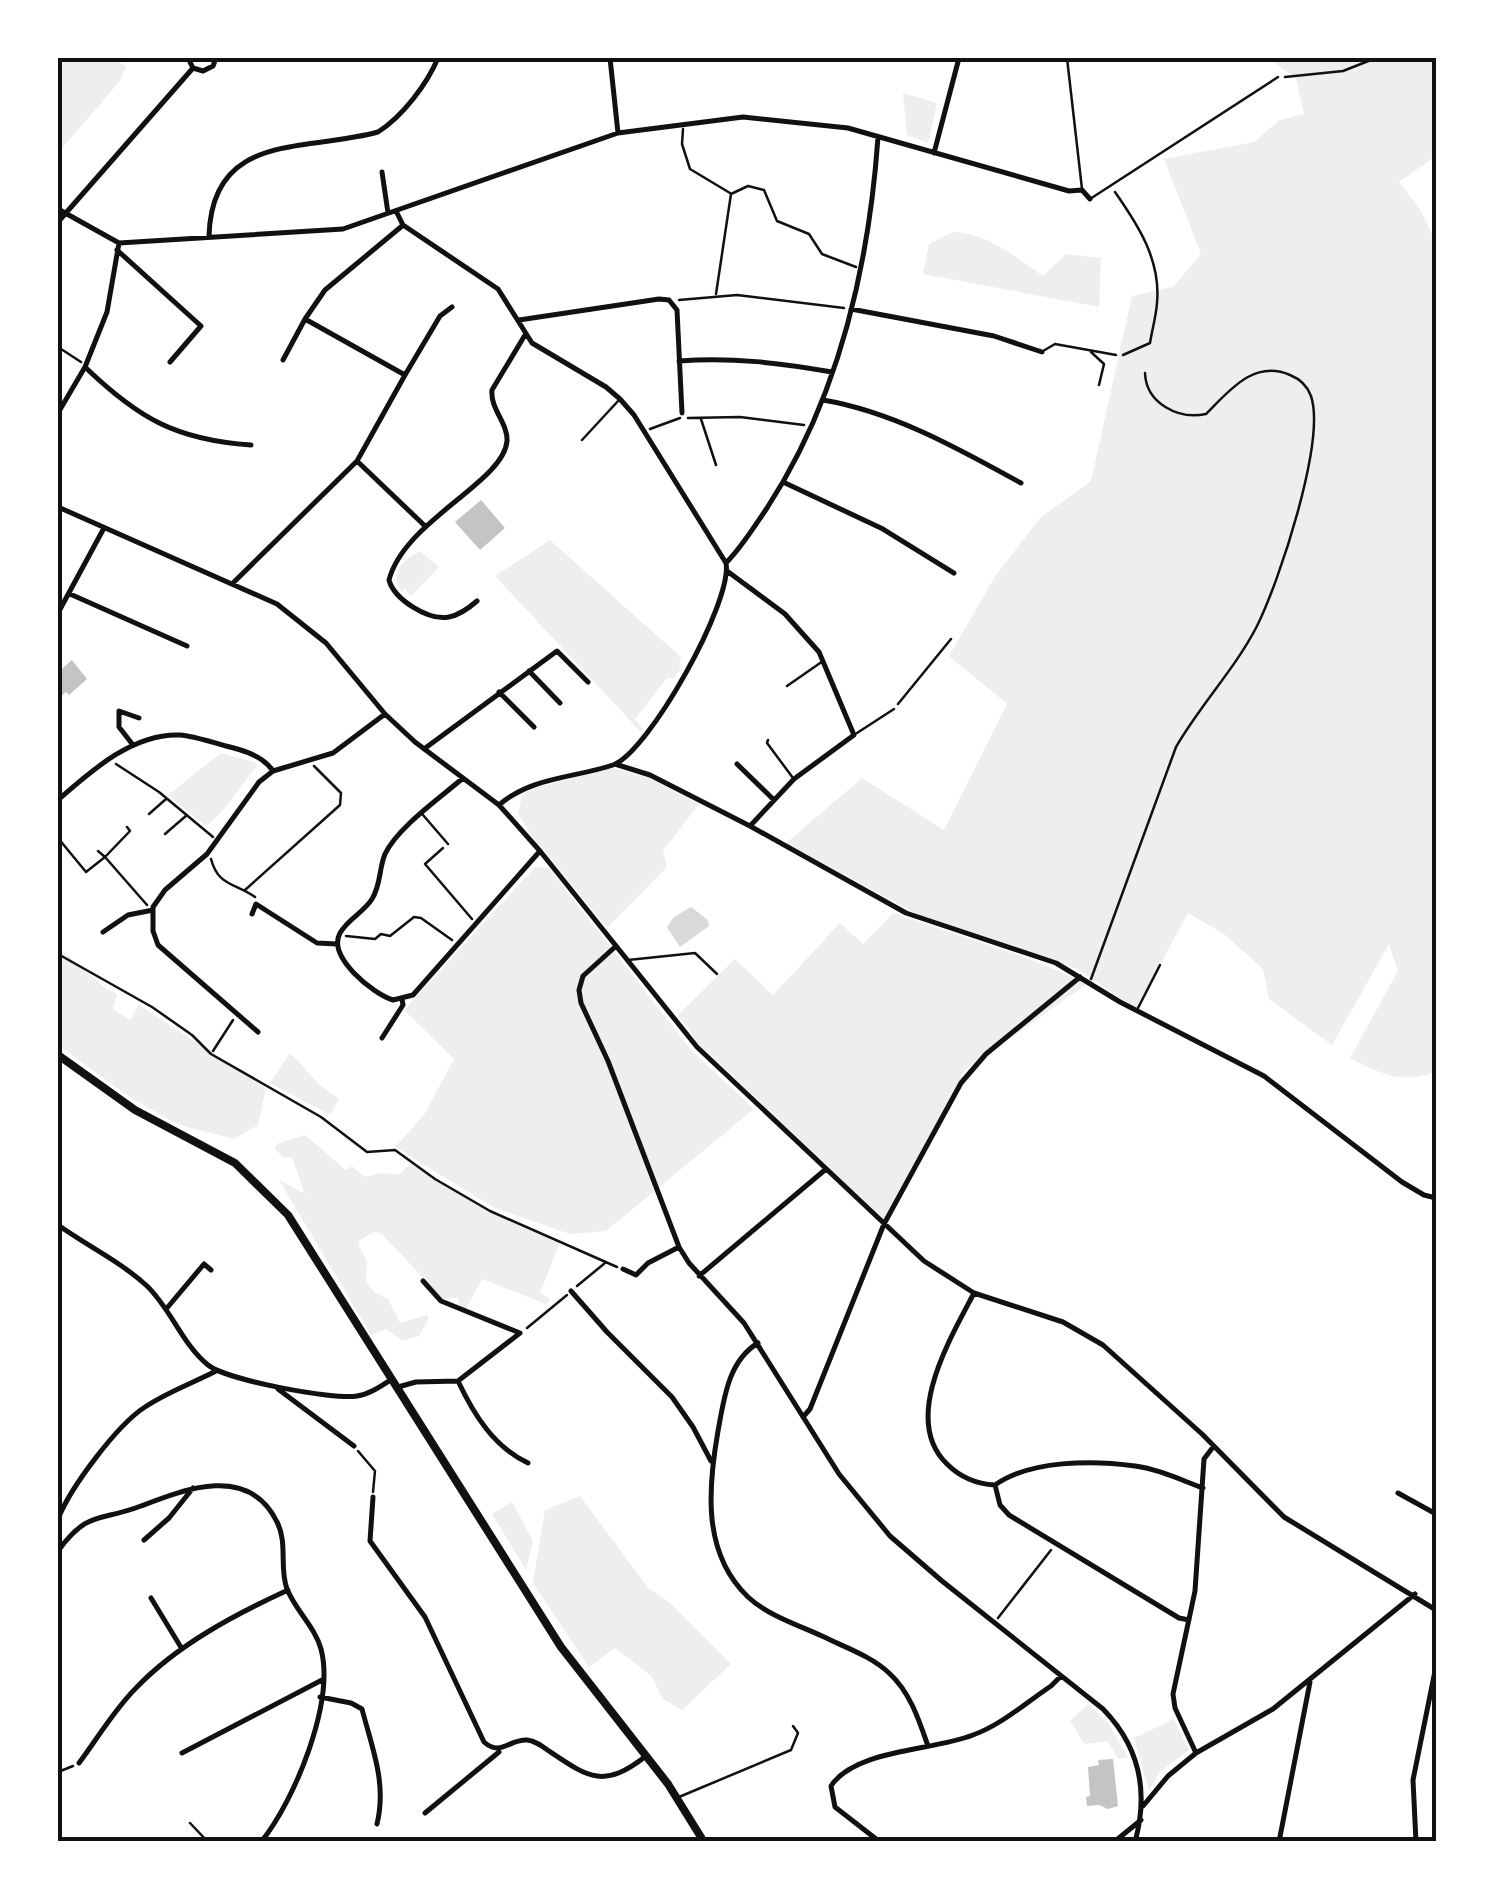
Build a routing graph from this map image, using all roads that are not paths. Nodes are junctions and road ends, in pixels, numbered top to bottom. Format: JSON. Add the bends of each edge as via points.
{"nodes":[{"id":1,"x":188,"y":58,"type":"edge"},
{"id":2,"x":216,"y":58,"type":"edge"},
{"id":3,"x":438,"y":58,"type":"edge"},
{"id":4,"x":610,"y":58,"type":"edge"},
{"id":5,"x":958,"y":58,"type":"edge"},
{"id":6,"x":1067,"y":58,"type":"edge"},
{"id":7,"x":193,"y":68,"type":"junction"},
{"id":8,"x":1278,"y":78,"type":"road end"},
{"id":9,"x":618,"y":134,"type":"junction"},
{"id":10,"x":878,"y":137,"type":"junction"},
{"id":11,"x":934,"y":153,"type":"junction"},
{"id":12,"x":382,"y":172,"type":"dead end"},
{"id":13,"x":1082,"y":190,"type":"junction"},
{"id":14,"x":1090,"y":199,"type":"joint"},
{"id":15,"x":61,"y":211,"type":"edge"},
{"id":16,"x":396,"y":211,"type":"junction"},
{"id":17,"x":388,"y":214,"type":"junction"},
{"id":18,"x":58,"y":222,"type":"edge"},
{"id":19,"x":403,"y":225,"type":"junction"},
{"id":20,"x":209,"y":236,"type":"junction"},
{"id":21,"x":118,"y":246,"type":"junction"},
{"id":22,"x":452,"y":307,"type":"dead end"},
{"id":23,"x":851,"y":309,"type":"junction"},
{"id":24,"x":305,"y":319,"type":"junction"},
{"id":25,"x":518,"y":320,"type":"junction"},
{"id":26,"x":525,"y":335,"type":"junction"},
{"id":27,"x":1090,"y":351,"type":"junction"},
{"id":28,"x":1042,"y":352,"type":"joint"},
{"id":29,"x":1116,"y":356,"type":"road end"},
{"id":30,"x":283,"y":360,"type":"dead end"},
{"id":31,"x":679,"y":361,"type":"junction"},
{"id":32,"x":170,"y":362,"type":"dead end"},
{"id":33,"x":85,"y":366,"type":"junction"},
{"id":34,"x":832,"y":372,"type":"junction"},
{"id":35,"x":405,"y":376,"type":"junction"},
{"id":36,"x":1099,"y":385,"type":"dead end"},
{"id":37,"x":620,"y":399,"type":"junction"},
{"id":38,"x":823,"y":400,"type":"junction"},
{"id":39,"x":58,"y":413,"type":"edge"},
{"id":40,"x":682,"y":413,"type":"dead end"},
{"id":41,"x":582,"y":440,"type":"dead end"},
{"id":42,"x":251,"y":446,"type":"dead end"},
{"id":43,"x":357,"y":461,"type":"junction"},
{"id":44,"x":782,"y":482,"type":"junction"},
{"id":45,"x":1021,"y":483,"type":"dead end"},
{"id":46,"x":58,"y":507,"type":"edge"},
{"id":47,"x":425,"y":526,"type":"junction"},
{"id":48,"x":104,"y":528,"type":"junction"},
{"id":49,"x":726,"y":567,"type":"junction"},
{"id":50,"x":954,"y":573,"type":"dead end"},
{"id":51,"x":233,"y":582,"type":"junction"},
{"id":52,"x":70,"y":594,"type":"junction"},
{"id":53,"x":477,"y":600,"type":"dead end"},
{"id":54,"x":58,"y":614,"type":"edge"},
{"id":55,"x":187,"y":646,"type":"dead end"},
{"id":56,"x":824,"y":660,"type":"junction"},
{"id":57,"x":529,"y":671,"type":"junction"},
{"id":58,"x":588,"y":682,"type":"dead end"},
{"id":59,"x":787,"y":686,"type":"dead end"},
{"id":60,"x":500,"y":692,"type":"junction"},
{"id":61,"x":560,"y":703,"type":"dead end"},
{"id":62,"x":894,"y":710,"type":"road end"},
{"id":63,"x":385,"y":714,"type":"junction"},
{"id":64,"x":139,"y":718,"type":"dead end"},
{"id":65,"x":534,"y":727,"type":"dead end"},
{"id":66,"x":854,"y":735,"type":"junction"},
{"id":67,"x":768,"y":740,"type":"dead end"},
{"id":68,"x":132,"y":746,"type":"junction"},
{"id":69,"x":424,"y":749,"type":"junction"},
{"id":70,"x":615,"y":764,"type":"junction"},
{"id":71,"x":737,"y":764,"type":"dead end"},
{"id":72,"x":273,"y":771,"type":"junction"},
{"id":73,"x":462,"y":778,"type":"junction"},
{"id":74,"x":794,"y":779,"type":"junction"},
{"id":75,"x":58,"y":800,"type":"edge"},
{"id":76,"x":774,"y":800,"type":"junction"},
{"id":77,"x":499,"y":805,"type":"junction"},
{"id":78,"x":422,"y":814,"type":"junction"},
{"id":79,"x":750,"y":826,"type":"junction"},
{"id":80,"x":448,"y":844,"type":"road end"},
{"id":81,"x":540,"y":851,"type":"junction"},
{"id":82,"x":153,"y":909,"type":"junction"},
{"id":83,"x":252,"y":914,"type":"dead end"},
{"id":84,"x":104,"y":932,"type":"dead end"},
{"id":85,"x":338,"y":944,"type":"junction"},
{"id":86,"x":616,"y":946,"type":"junction"},
{"id":87,"x":626,"y":960,"type":"junction"},
{"id":88,"x":1160,"y":965,"type":"dead end"},
{"id":89,"x":716,"y":974,"type":"dead end"},
{"id":90,"x":1080,"y":977,"type":"junction"},
{"id":91,"x":402,"y":999,"type":"junction"},
{"id":92,"x":1137,"y":1010,"type":"junction"},
{"id":93,"x":258,"y":1032,"type":"dead end"},
{"id":94,"x":382,"y":1038,"type":"dead end"},
{"id":95,"x":58,"y":1055,"type":"edge"},
{"id":96,"x":826,"y":1170,"type":"junction"},
{"id":97,"x":1436,"y":1198,"type":"edge"},
{"id":98,"x":884,"y":1224,"type":"junction"},
{"id":99,"x":58,"y":1225,"type":"edge"},
{"id":100,"x":679,"y":1247,"type":"junction"},
{"id":101,"x":623,"y":1269,"type":"road end"},
{"id":102,"x":212,"y":1270,"type":"dead end"},
{"id":103,"x":699,"y":1276,"type":"junction"},
{"id":104,"x":422,"y":1281,"type":"dead end"},
{"id":105,"x":571,"y":1291,"type":"road end"},
{"id":106,"x":974,"y":1293,"type":"junction"},
{"id":107,"x":166,"y":1308,"type":"junction"},
{"id":108,"x":758,"y":1343,"type":"junction"},
{"id":109,"x":216,"y":1371,"type":"junction"},
{"id":110,"x":458,"y":1381,"type":"junction"},
{"id":111,"x":394,"y":1383,"type":"junction"},
{"id":112,"x":276,"y":1386,"type":"junction"},
{"id":113,"x":803,"y":1417,"type":"junction"},
{"id":114,"x":354,"y":1446,"type":"road end"},
{"id":115,"x":1214,"y":1446,"type":"junction"},
{"id":116,"x":528,"y":1463,"type":"dead end"},
{"id":117,"x":713,"y":1464,"type":"junction"},
{"id":118,"x":995,"y":1486,"type":"junction"},
{"id":119,"x":194,"y":1487,"type":"junction"},
{"id":120,"x":1203,"y":1488,"type":"junction"},
{"id":121,"x":1398,"y":1493,"type":"dead end"},
{"id":122,"x":373,"y":1498,"type":"road end"},
{"id":123,"x":1436,"y":1514,"type":"edge"},
{"id":124,"x":58,"y":1519,"type":"edge"},
{"id":125,"x":144,"y":1540,"type":"dead end"},
{"id":126,"x":58,"y":1551,"type":"edge"},
{"id":127,"x":288,"y":1590,"type":"junction"},
{"id":128,"x":1416,"y":1594,"type":"junction"},
{"id":129,"x":151,"y":1598,"type":"dead end"},
{"id":130,"x":1436,"y":1610,"type":"edge"},
{"id":131,"x":1189,"y":1620,"type":"junction"},
{"id":132,"x":182,"y":1649,"type":"junction"},
{"id":133,"x":1436,"y":1666,"type":"edge"},
{"id":134,"x":1060,"y":1676,"type":"junction"},
{"id":135,"x":322,"y":1680,"type":"junction"},
{"id":136,"x":1310,"y":1682,"type":"junction"},
{"id":137,"x":320,"y":1697,"type":"junction"},
{"id":138,"x":793,"y":1726,"type":"dead end"},
{"id":139,"x":928,"y":1746,"type":"junction"},
{"id":140,"x":501,"y":1750,"type":"junction"},
{"id":141,"x":1196,"y":1753,"type":"junction"},
{"id":142,"x":182,"y":1754,"type":"dead end"},
{"id":143,"x":646,"y":1756,"type":"junction"},
{"id":144,"x":79,"y":1764,"type":"road end"},
{"id":145,"x":678,"y":1797,"type":"junction"},
{"id":146,"x":1143,"y":1806,"type":"junction"},
{"id":147,"x":426,"y":1813,"type":"dead end"},
{"id":148,"x":1140,"y":1820,"type":"junction"},
{"id":149,"x":190,"y":1823,"type":"dead end"},
{"id":150,"x":377,"y":1824,"type":"dead end"},
{"id":151,"x":58,"y":1838,"type":"edge"},
{"id":152,"x":66,"y":1842,"type":"edge"},
{"id":153,"x":208,"y":1842,"type":"edge"},
{"id":154,"x":261,"y":1842,"type":"edge"},
{"id":155,"x":704,"y":1842,"type":"edge"},
{"id":156,"x":880,"y":1842,"type":"edge"},
{"id":157,"x":1114,"y":1842,"type":"edge"},
{"id":158,"x":1135,"y":1842,"type":"edge"},
{"id":159,"x":1279,"y":1842,"type":"edge"},
{"id":160,"x":1416,"y":1842,"type":"edge"}],
"edges":[{"from":1,"to":7,"type":"street"},
{"from":2,"to":7,"type":"street","via":[[208,70]]},
{"from":3,"to":20,"type":"street","via":[[409,102],[378,132],[250,156],[218,192]]},
{"from":4,"to":9,"type":"street"},
{"from":5,"to":11,"type":"street"},
{"from":6,"to":13,"type":"lane"},
{"from":7,"to":15,"type":"street"},
{"from":8,"to":14,"type":"lane"},
{"from":9,"to":10,"type":"street","via":[[755,117]]},
{"from":9,"to":16,"type":"street"},
{"from":10,"to":11,"type":"street"},
{"from":10,"to":23,"type":"street"},
{"from":11,"to":13,"type":"street"},
{"from":12,"to":17,"type":"street"},
{"from":13,"to":14,"type":"street"},
{"from":15,"to":18,"type":"street"},
{"from":15,"to":21,"type":"street"},
{"from":16,"to":17,"type":"street"},
{"from":16,"to":19,"type":"street"},
{"from":17,"to":20,"type":"street","via":[[343,229]]},
{"from":19,"to":24,"type":"street","via":[[325,290]]},
{"from":19,"to":25,"type":"street","via":[[498,288]]},
{"from":20,"to":21,"type":"street"},
{"from":21,"to":32,"type":"street","via":[[201,326]]},
{"from":21,"to":33,"type":"street","via":[[107,312]]},
{"from":22,"to":35,"type":"street"},
{"from":23,"to":28,"type":"street","via":[[994,336]]},
{"from":23,"to":34,"type":"street"},
{"from":24,"to":30,"type":"street"},
{"from":24,"to":35,"type":"street"},
{"from":25,"to":26,"type":"street"},
{"from":25,"to":31,"type":"street","via":[[672,302]]},
{"from":26,"to":37,"type":"street"},
{"from":26,"to":47,"type":"street","via":[[492,390],[506,434],[504,450],[491,470]]},
{"from":27,"to":28,"type":"lane","via":[[1055,344]]},
{"from":27,"to":29,"type":"lane"},
{"from":27,"to":36,"type":"lane","via":[[1104,364]]},
{"from":31,"to":34,"type":"street","via":[[774,362]]},
{"from":31,"to":40,"type":"street"},
{"from":33,"to":39,"type":"street"},
{"from":33,"to":42,"type":"street","via":[[145,418],[182,434]]},
{"from":34,"to":38,"type":"street"},
{"from":35,"to":43,"type":"street"},
{"from":37,"to":41,"type":"lane"},
{"from":37,"to":49,"type":"street"},
{"from":38,"to":44,"type":"street"},
{"from":38,"to":45,"type":"street","via":[[908,426]]},
{"from":43,"to":47,"type":"street"},
{"from":43,"to":51,"type":"street"},
{"from":44,"to":49,"type":"street"},
{"from":44,"to":50,"type":"street","via":[[883,529]]},
{"from":46,"to":48,"type":"street"},
{"from":47,"to":53,"type":"street","via":[[392,568],[394,592],[440,617]]},
{"from":48,"to":51,"type":"street"},
{"from":48,"to":52,"type":"street"},
{"from":49,"to":56,"type":"street","via":[[785,614]]},
{"from":49,"to":70,"type":"street","via":[[720,603],[667,706]]},
{"from":51,"to":63,"type":"street","via":[[278,604],[326,643]]},
{"from":52,"to":54,"type":"street"},
{"from":52,"to":55,"type":"street"},
{"from":56,"to":59,"type":"lane"},
{"from":56,"to":66,"type":"street"},
{"from":57,"to":58,"type":"street","via":[[558,652]]},
{"from":57,"to":60,"type":"street"},
{"from":57,"to":61,"type":"street"},
{"from":60,"to":65,"type":"street"},
{"from":60,"to":69,"type":"street"},
{"from":62,"to":66,"type":"lane"},
{"from":63,"to":69,"type":"street"},
{"from":63,"to":72,"type":"street","via":[[350,744]]},
{"from":64,"to":68,"type":"street","via":[[119,711]]},
{"from":66,"to":74,"type":"street"},
{"from":67,"to":74,"type":"lane"},
{"from":68,"to":72,"type":"street","via":[[182,735],[263,759]]},
{"from":68,"to":75,"type":"street"},
{"from":69,"to":73,"type":"street"},
{"from":70,"to":77,"type":"street","via":[[526,787]]},
{"from":70,"to":79,"type":"street"},
{"from":71,"to":76,"type":"street"},
{"from":72,"to":82,"type":"street","via":[[218,842]]},
{"from":73,"to":77,"type":"street"},
{"from":73,"to":78,"type":"street"},
{"from":74,"to":76,"type":"street"},
{"from":76,"to":79,"type":"street"},
{"from":77,"to":81,"type":"street"},
{"from":78,"to":80,"type":"lane"},
{"from":78,"to":85,"type":"street","via":[[385,855],[376,892]]},
{"from":79,"to":90,"type":"street","via":[[906,914]]},
{"from":81,"to":86,"type":"street"},
{"from":81,"to":91,"type":"street","via":[[413,995]]},
{"from":82,"to":84,"type":"street","via":[[128,915]]},
{"from":82,"to":93,"type":"street","via":[[158,946]]},
{"from":83,"to":85,"type":"street","via":[[256,904],[317,943]]},
{"from":85,"to":91,"type":"street","via":[[367,985],[383,997]]},
{"from":86,"to":87,"type":"street"},
{"from":86,"to":100,"type":"street","via":[[583,976],[580,996]]},
{"from":87,"to":89,"type":"lane","via":[[695,953]]},
{"from":87,"to":96,"type":"street","via":[[706,1057]]},
{"from":88,"to":92,"type":"lane"},
{"from":90,"to":92,"type":"street"},
{"from":90,"to":98,"type":"street","via":[[971,1069]]},
{"from":91,"to":94,"type":"street"},
{"from":92,"to":97,"type":"street","via":[[1264,1076],[1402,1182]]},
{"from":95,"to":111,"type":"main road","via":[[135,1110],[219,1152],[251,1176],[306,1240]]},
{"from":96,"to":98,"type":"street"},
{"from":96,"to":103,"type":"street"},
{"from":98,"to":106,"type":"street","via":[[934,1269]]},
{"from":98,"to":113,"type":"street"},
{"from":99,"to":107,"type":"street","via":[[146,1284]]},
{"from":100,"to":101,"type":"street","via":[[636,1275]]},
{"from":100,"to":103,"type":"street"},
{"from":102,"to":107,"type":"street","via":[[204,1264]]},
{"from":103,"to":108,"type":"street"},
{"from":104,"to":110,"type":"street","via":[[441,1301],[520,1333]]},
{"from":105,"to":117,"type":"street","via":[[672,1397]]},
{"from":106,"to":115,"type":"street","via":[[1063,1322],[1103,1345]]},
{"from":106,"to":118,"type":"street","via":[[935,1379],[926,1417],[941,1459],[970,1480]]},
{"from":107,"to":109,"type":"street"},
{"from":108,"to":113,"type":"street"},
{"from":108,"to":117,"type":"street","via":[[734,1367]]},
{"from":109,"to":112,"type":"street"},
{"from":109,"to":124,"type":"street","via":[[129,1420]]},
{"from":110,"to":111,"type":"street"},
{"from":110,"to":116,"type":"street","via":[[486,1430]]},
{"from":111,"to":112,"type":"street","via":[[353,1397]]},
{"from":111,"to":143,"type":"main road","via":[[561,1647]]},
{"from":112,"to":114,"type":"street"},
{"from":113,"to":134,"type":"street","via":[[890,1536]]},
{"from":115,"to":120,"type":"street","via":[[1204,1459]]},
{"from":115,"to":128,"type":"street","via":[[1284,1517]]},
{"from":117,"to":139,"type":"street","via":[[711,1526],[730,1575],[769,1611],[887,1670],[909,1698]]},
{"from":118,"to":120,"type":"street","via":[[1037,1469],[1106,1464],[1147,1468]]},
{"from":118,"to":131,"type":"street","via":[[1009,1515]]},
{"from":119,"to":125,"type":"street"},
{"from":119,"to":126,"type":"street","via":[[86,1521]]},
{"from":119,"to":127,"type":"street","via":[[238,1488],[257,1498],[277,1521]]},
{"from":120,"to":131,"type":"street"},
{"from":121,"to":123,"type":"street"},
{"from":122,"to":140,"type":"street","via":[[370,1541],[424,1616],[484,1742]]},
{"from":127,"to":132,"type":"street"},
{"from":127,"to":135,"type":"street","via":[[320,1643]]},
{"from":128,"to":130,"type":"street"},
{"from":128,"to":136,"type":"street"},
{"from":129,"to":132,"type":"street"},
{"from":131,"to":141,"type":"street","via":[[1173,1694]]},
{"from":132,"to":144,"type":"street","via":[[134,1690]]},
{"from":133,"to":160,"type":"street","via":[[1414,1780]]},
{"from":134,"to":139,"type":"street","via":[[988,1728]]},
{"from":134,"to":146,"type":"street","via":[[1119,1725],[1136,1759]]},
{"from":135,"to":137,"type":"street"},
{"from":135,"to":142,"type":"street"},
{"from":136,"to":141,"type":"street"},
{"from":136,"to":159,"type":"street"},
{"from":137,"to":150,"type":"street","via":[[362,1710],[380,1778]]},
{"from":137,"to":154,"type":"street","via":[[300,1777]]},
{"from":138,"to":145,"type":"lane","via":[[798,1733],[791,1750]]},
{"from":139,"to":156,"type":"street","via":[[858,1764],[831,1786],[835,1808]]},
{"from":140,"to":143,"type":"street","via":[[534,1741],[586,1776],[600,1778],[626,1772]]},
{"from":140,"to":147,"type":"street"},
{"from":141,"to":146,"type":"street"},
{"from":143,"to":145,"type":"main road"},
{"from":145,"to":155,"type":"main road"},
{"from":146,"to":148,"type":"street"},
{"from":148,"to":157,"type":"street"},
{"from":148,"to":158,"type":"street"},
{"from":149,"to":153,"type":"lane"},
{"from":151,"to":152,"type":"street"}]}
